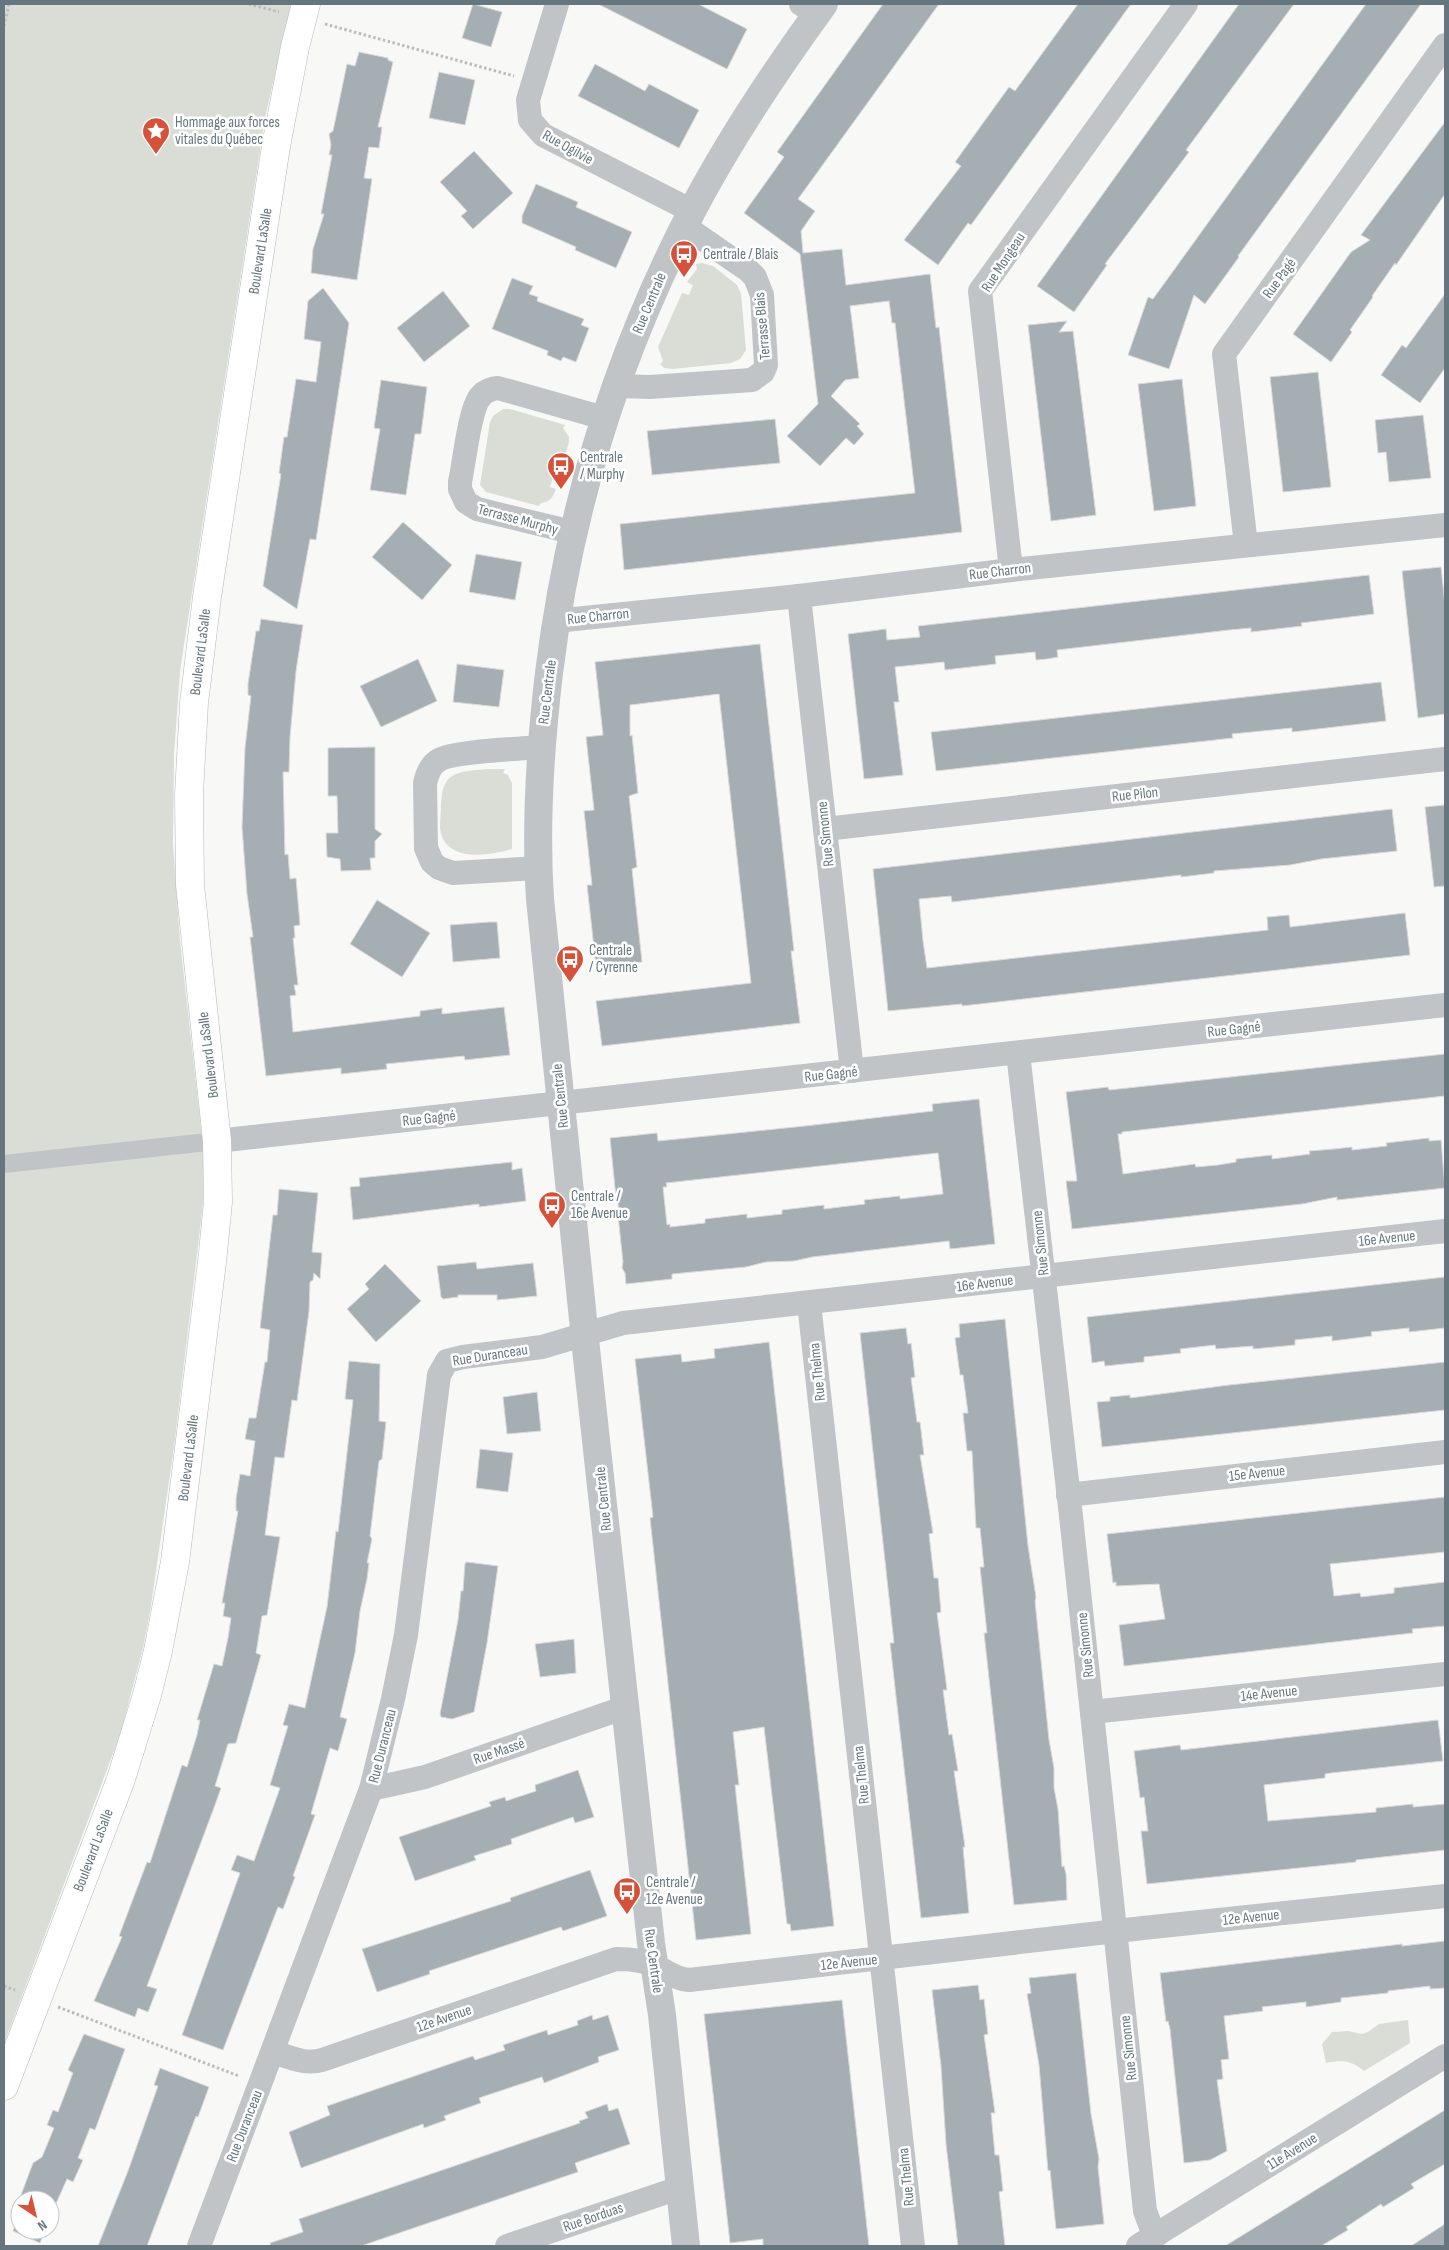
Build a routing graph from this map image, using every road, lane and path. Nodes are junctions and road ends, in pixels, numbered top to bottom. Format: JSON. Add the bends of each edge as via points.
{"nodes":[{"id":1,"x":9,"y":4,"type":"edge"},
{"id":2,"x":248,"y":4,"type":"edge"},
{"id":3,"x":557,"y":4,"type":"edge"},
{"id":4,"x":1186,"y":4,"type":"edge"},
{"id":5,"x":814,"y":7,"type":"edge"},
{"id":6,"x":304,"y":13,"type":"edge"},
{"id":7,"x":4,"y":26,"type":"edge"},
{"id":8,"x":1445,"y":45,"type":"edge"},
{"id":9,"x":514,"y":77,"type":"dead end"},
{"id":10,"x":688,"y":218,"type":"junction"},
{"id":11,"x":616,"y":386,"type":"junction"},
{"id":12,"x":604,"y":418,"type":"junction"},
{"id":13,"x":1445,"y":525,"type":"edge"},
{"id":14,"x":572,"y":532,"type":"junction"},
{"id":15,"x":1246,"y":545,"type":"junction"},
{"id":16,"x":1011,"y":570,"type":"junction"},
{"id":17,"x":799,"y":596,"type":"junction"},
{"id":18,"x":555,"y":621,"type":"junction"},
{"id":19,"x":540,"y":747,"type":"junction"},
{"id":20,"x":1445,"y":759,"type":"edge"},
{"id":21,"x":825,"y":829,"type":"junction"},
{"id":22,"x":538,"y":868,"type":"junction"},
{"id":23,"x":1445,"y":1005,"type":"edge"},
{"id":24,"x":1018,"y":1053,"type":"junction"},
{"id":25,"x":852,"y":1071,"type":"junction"},
{"id":26,"x":561,"y":1103,"type":"junction"},
{"id":27,"x":217,"y":1141,"type":"junction"},
{"id":28,"x":4,"y":1164,"type":"edge"},
{"id":29,"x":1445,"y":1231,"type":"edge"},
{"id":30,"x":1044,"y":1276,"type":"junction"},
{"id":31,"x":809,"y":1303,"type":"junction"},
{"id":32,"x":585,"y":1334,"type":"junction"},
{"id":33,"x":1445,"y":1452,"type":"edge"},
{"id":34,"x":1068,"y":1495,"type":"junction"},
{"id":35,"x":1445,"y":1674,"type":"edge"},
{"id":36,"x":626,"y":1707,"type":"junction"},
{"id":37,"x":1092,"y":1712,"type":"junction"},
{"id":38,"x":371,"y":1789,"type":"junction"},
{"id":39,"x":1445,"y":1896,"type":"edge"},
{"id":40,"x":1114,"y":1931,"type":"junction"},
{"id":41,"x":882,"y":1958,"type":"junction"},
{"id":42,"x":655,"y":1966,"type":"junction"},
{"id":43,"x":53,"y":2005,"type":"dead end"},
{"id":44,"x":273,"y":2052,"type":"junction"},
{"id":45,"x":1445,"y":2056,"type":"edge"},
{"id":46,"x":244,"y":2078,"type":"dead end"},
{"id":47,"x":4,"y":2086,"type":"edge"},
{"id":48,"x":679,"y":2188,"type":"junction"},
{"id":49,"x":1148,"y":2240,"type":"edge"},
{"id":50,"x":199,"y":2246,"type":"edge"},
{"id":51,"x":507,"y":2246,"type":"edge"},
{"id":52,"x":686,"y":2246,"type":"edge"},
{"id":53,"x":913,"y":2246,"type":"edge"}],
"edges":[{"from":1,"to":7,"type":"path"},
{"from":2,"to":6,"type":"path"},
{"from":3,"to":10,"type":"street","name":"Rue Ogilvie","via":[[528,100],[530,120],[543,135]]},
{"from":4,"to":16,"type":"street","name":"Rue Mongeau","via":[[980,291]]},
{"from":5,"to":10,"type":"street","name":"Rue Centrale"},
{"from":6,"to":9,"type":"path"},
{"from":6,"to":27,"type":"main road","name":"Boulevard LaSalle","via":[[276,146],[207,597],[194,703],[189,794],[190,885]]},
{"from":8,"to":15,"type":"street","name":"Rue Pagé","via":[[1224,354]]},
{"from":10,"to":11,"type":"street","name":"Rue Centrale","via":[[659,279]]},
{"from":10,"to":11,"type":"street","name":"Terrasse Blais","via":[[755,277],[762,295],[766,366],[752,380]]},
{"from":11,"to":12,"type":"street","name":"Rue Centrale"},
{"from":12,"to":14,"type":"street","name":"Rue Centrale"},
{"from":12,"to":14,"type":"street","name":"Terrasse Murphy","via":[[498,388],[492,388],[481,396],[474,408],[460,482],[466,502],[483,511]]},
{"from":13,"to":15,"type":"street","name":"Rue Charron"},
{"from":14,"to":18,"type":"street","name":"Rue Centrale"},
{"from":15,"to":16,"type":"street","name":"Rue Charron"},
{"from":16,"to":17,"type":"street","name":"Rue Charron"},
{"from":17,"to":18,"type":"street","name":"Rue Charron"},
{"from":17,"to":21,"type":"street","name":"Rue Simonne"},
{"from":18,"to":19,"type":"street","name":"Rue Centrale"},
{"from":19,"to":22,"type":"street","name":"Rue Centrale"},
{"from":19,"to":22,"type":"street","via":[[439,760],[427,772],[425,783],[426,848],[432,862],[439,868],[453,873]]},
{"from":20,"to":21,"type":"street","name":"Rue Pilon"},
{"from":21,"to":25,"type":"street","name":"Rue Simonne"},
{"from":22,"to":26,"type":"street","name":"Rue Centrale"},
{"from":23,"to":24,"type":"street","name":"Rue Gagné"},
{"from":24,"to":25,"type":"street","name":"Rue Gagné"},
{"from":24,"to":30,"type":"street","name":"Rue Simonne"},
{"from":25,"to":26,"type":"street","name":"Rue Gagné"},
{"from":26,"to":27,"type":"street","name":"Rue Gagné"},
{"from":26,"to":32,"type":"street","name":"Rue Centrale"},
{"from":27,"to":28,"type":"street"},
{"from":27,"to":47,"type":"main road","name":"Boulevard LaSalle","via":[[218,1202],[212,1262],[174,1562],[158,1651],[121,1779]]},
{"from":29,"to":30,"type":"street","name":"16e Avenue"},
{"from":30,"to":31,"type":"street","name":"16e Avenue"},
{"from":30,"to":34,"type":"street","name":"Rue Simonne"},
{"from":31,"to":32,"type":"street","name":"16e Avenue","via":[[623,1324]]},
{"from":31,"to":41,"type":"street","name":"Rue Thelma"},
{"from":32,"to":36,"type":"street","name":"Rue Centrale"},
{"from":32,"to":38,"type":"street","name":"Rue Duranceau","via":[[542,1347],[447,1360],[439,1374],[406,1634]]},
{"from":33,"to":34,"type":"street","name":"15e Avenue"},
{"from":34,"to":37,"type":"street","name":"Rue Simonne"},
{"from":35,"to":37,"type":"street","name":"14e Avenue"},
{"from":36,"to":38,"type":"street","name":"Rue Massé","via":[[425,1776]]},
{"from":36,"to":42,"type":"street","name":"Rue Centrale"},
{"from":37,"to":40,"type":"street","name":"Rue Simonne"},
{"from":38,"to":44,"type":"street","name":"Rue Duranceau"},
{"from":39,"to":40,"type":"street","name":"12e Avenue"},
{"from":40,"to":41,"type":"street","name":"12e Avenue"},
{"from":40,"to":49,"type":"street","name":"Rue Simonne"},
{"from":41,"to":42,"type":"street","name":"12e Avenue","via":[[689,1980],[675,1977]]},
{"from":41,"to":53,"type":"street","name":"Rue Thelma"},
{"from":42,"to":44,"type":"street","name":"12e Avenue","via":[[637,1960],[616,1960],[315,2062],[300,2061]]},
{"from":42,"to":48,"type":"street","name":"Rue Centrale"},
{"from":43,"to":46,"type":"path"},
{"from":44,"to":50,"type":"street","name":"Rue Duranceau"},
{"from":45,"to":49,"type":"street","name":"11e Avenue"},
{"from":48,"to":51,"type":"street","name":"Rue Borduas"},
{"from":48,"to":52,"type":"street","name":"Rue Centrale"}]}
